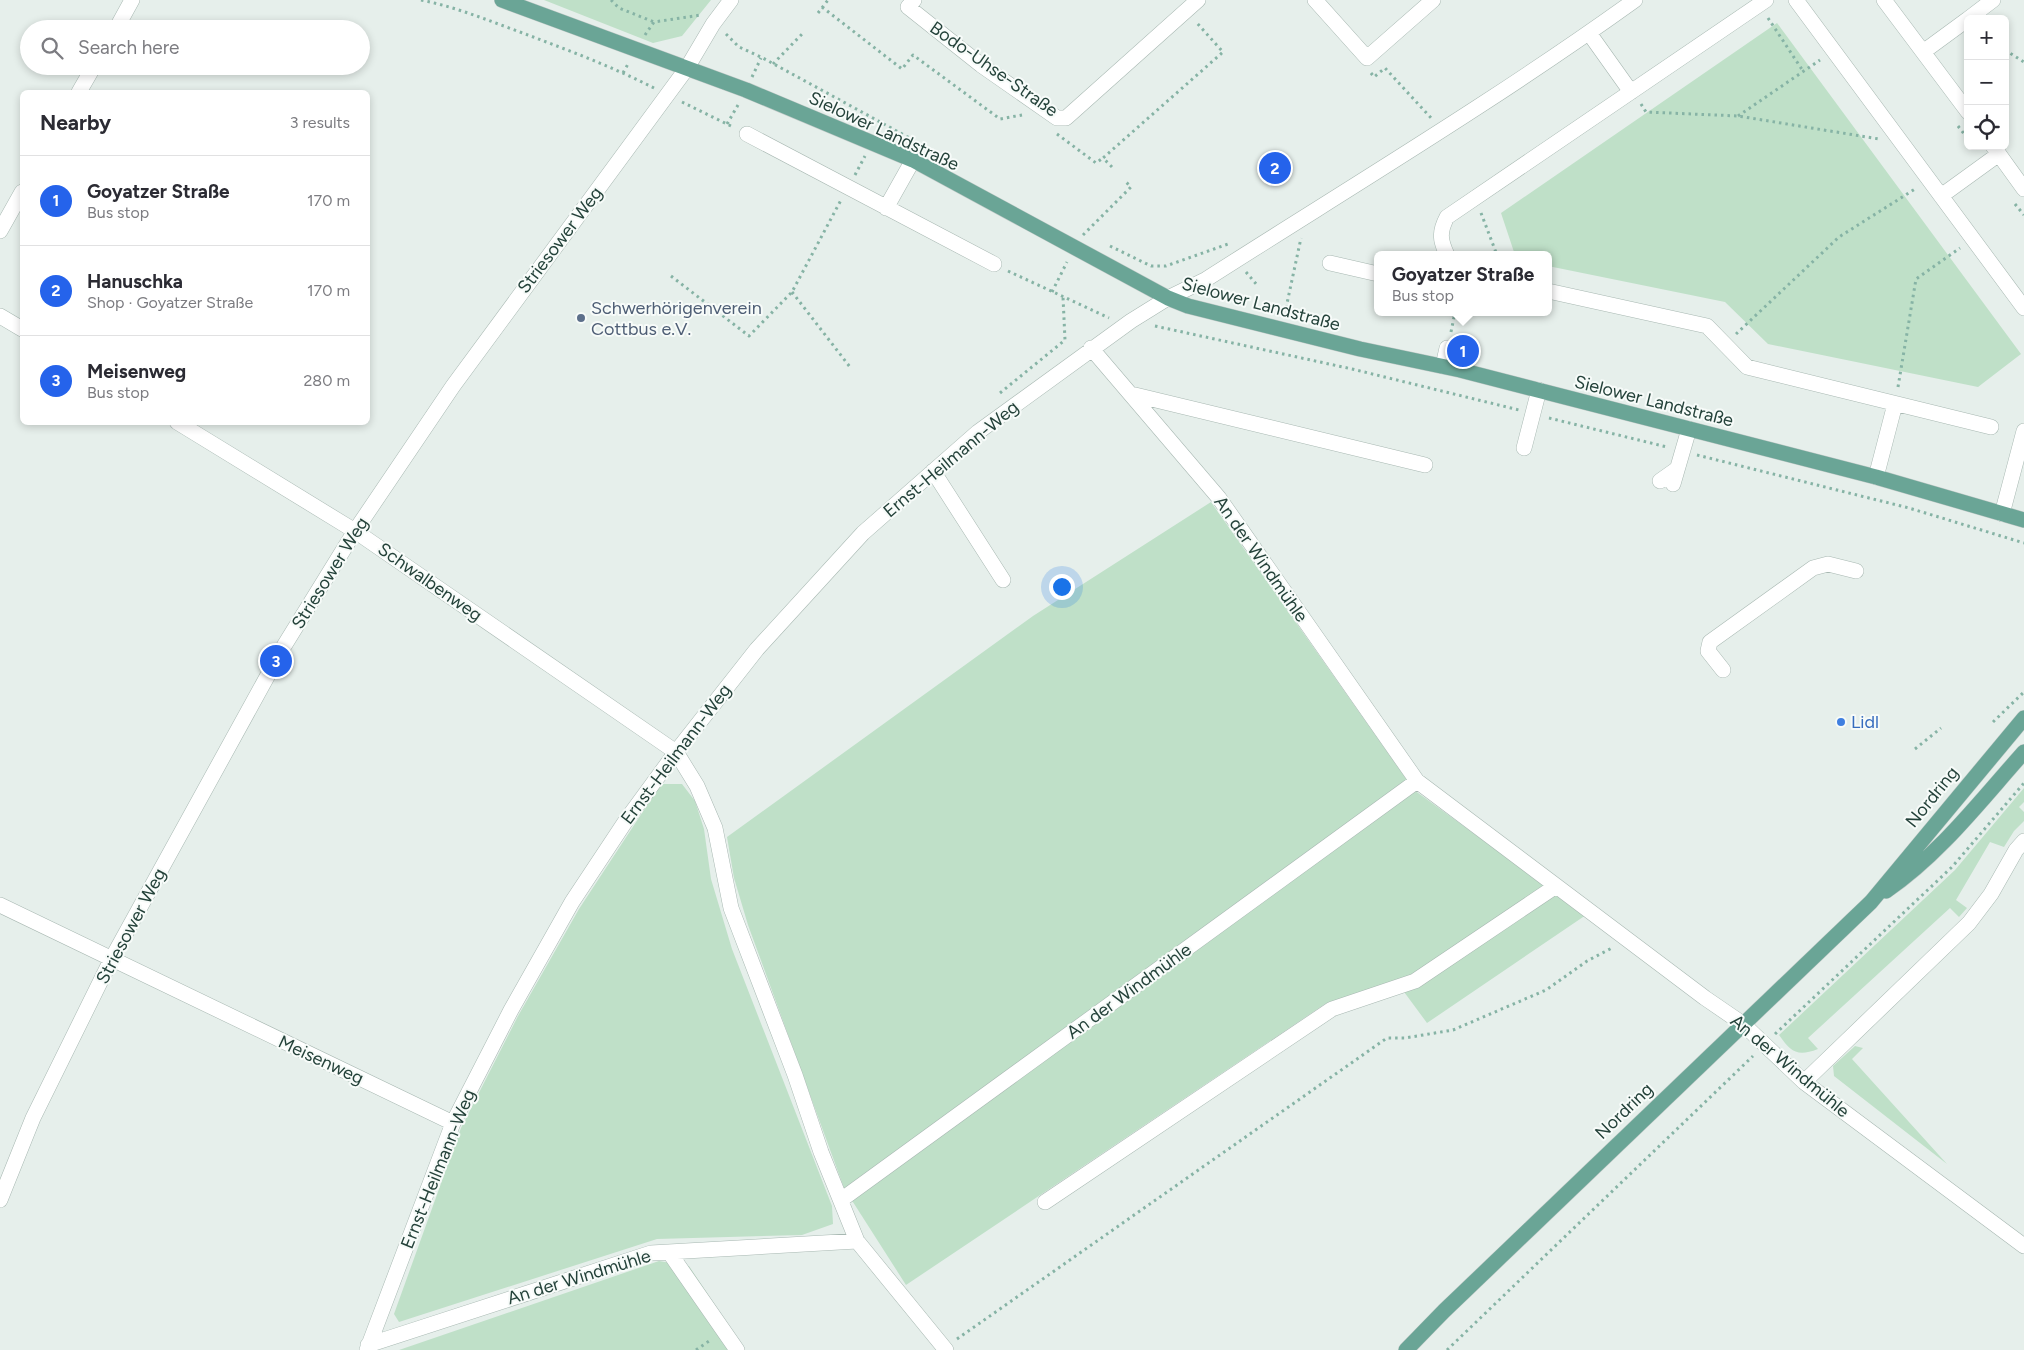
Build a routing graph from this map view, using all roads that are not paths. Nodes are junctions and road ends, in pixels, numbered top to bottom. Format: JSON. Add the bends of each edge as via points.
{"nodes":[{"id":1,"x":132,"y":0,"type":"edge"},
{"id":2,"x":502,"y":0,"type":"edge"},
{"id":3,"x":731,"y":0,"type":"edge"},
{"id":4,"x":914,"y":0,"type":"edge"},
{"id":5,"x":1315,"y":0,"type":"edge"},
{"id":6,"x":1433,"y":0,"type":"edge"},
{"id":7,"x":1635,"y":0,"type":"edge"},
{"id":8,"x":1796,"y":0,"type":"edge"},
{"id":9,"x":1884,"y":0,"type":"edge"},
{"id":10,"x":1993,"y":0,"type":"edge"},
{"id":11,"x":1762,"y":2,"type":"edge"},
{"id":12,"x":1193,"y":4,"type":"edge"},
{"id":13,"x":1973,"y":15,"type":"edge"},
{"id":14,"x":121,"y":20,"type":"edge"},
{"id":15,"x":1964,"y":22,"type":"edge"},
{"id":16,"x":1589,"y":33,"type":"junction"},
{"id":17,"x":1923,"y":52,"type":"junction"},
{"id":18,"x":687,"y":68,"type":"junction"},
{"id":19,"x":89,"y":75,"type":"edge"},
{"id":20,"x":80,"y":90,"type":"edge"},
{"id":21,"x":1631,"y":92,"type":"junction"},
{"id":22,"x":1964,"y":107,"type":"edge"},
{"id":23,"x":746,"y":134,"type":"road end"},
{"id":24,"x":1996,"y":150,"type":"edge"},
{"id":25,"x":913,"y":160,"type":"junction"},
{"id":26,"x":2024,"y":189,"type":"edge"},
{"id":27,"x":20,"y":196,"type":"edge"},
{"id":28,"x":1941,"y":196,"type":"junction"},
{"id":29,"x":886,"y":208,"type":"junction"},
{"id":30,"x":0,"y":231,"type":"edge"},
{"id":31,"x":1445,"y":251,"type":"edge"},
{"id":32,"x":1330,"y":263,"type":"dead end"},
{"id":33,"x":994,"y":264,"type":"road end"},
{"id":34,"x":1374,"y":273,"type":"edge"},
{"id":35,"x":1552,"y":292,"type":"edge"},
{"id":36,"x":1168,"y":298,"type":"junction"},
{"id":37,"x":2024,"y":308,"type":"edge"},
{"id":38,"x":0,"y":316,"type":"edge"},
{"id":39,"x":20,"y":328,"type":"edge"},
{"id":40,"x":1091,"y":348,"type":"junction"},
{"id":41,"x":1448,"y":348,"type":"road end"},
{"id":42,"x":1443,"y":366,"type":"junction"},
{"id":43,"x":1538,"y":390,"type":"junction"},
{"id":44,"x":1131,"y":394,"type":"junction"},
{"id":45,"x":1895,"y":404,"type":"junction"},
{"id":46,"x":182,"y":425,"type":"edge"},
{"id":47,"x":1991,"y":427,"type":"dead end"},
{"id":48,"x":1689,"y":429,"type":"junction"},
{"id":49,"x":2024,"y":431,"type":"edge"},
{"id":50,"x":1524,"y":448,"type":"dead end"},
{"id":51,"x":1425,"y":465,"type":"dead end"},
{"id":52,"x":934,"y":471,"type":"junction"},
{"id":53,"x":1670,"y":478,"type":"dead end"},
{"id":54,"x":1876,"y":478,"type":"junction"},
{"id":55,"x":2002,"y":514,"type":"junction"},
{"id":56,"x":2024,"y":520,"type":"edge"},
{"id":57,"x":355,"y":531,"type":"junction"},
{"id":58,"x":1856,"y":571,"type":"dead end"},
{"id":59,"x":1003,"y":580,"type":"dead end"},
{"id":60,"x":1723,"y":670,"type":"dead end"},
{"id":61,"x":2024,"y":718,"type":"edge"},
{"id":62,"x":676,"y":752,"type":"junction"},
{"id":63,"x":2024,"y":752,"type":"edge"},
{"id":64,"x":1417,"y":781,"type":"junction"},
{"id":65,"x":2024,"y":841,"type":"edge"},
{"id":66,"x":1556,"y":886,"type":"junction"},
{"id":67,"x":1871,"y":902,"type":"junction"},
{"id":68,"x":0,"y":905,"type":"edge"},
{"id":69,"x":111,"y":960,"type":"junction"},
{"id":70,"x":1742,"y":1024,"type":"junction"},
{"id":71,"x":1804,"y":1082,"type":"junction"},
{"id":72,"x":453,"y":1122,"type":"junction"},
{"id":73,"x":0,"y":1200,"type":"edge"},
{"id":74,"x":841,"y":1200,"type":"junction"},
{"id":75,"x":1044,"y":1202,"type":"dead end"},
{"id":76,"x":857,"y":1241,"type":"junction"},
{"id":77,"x":2024,"y":1246,"type":"edge"},
{"id":78,"x":669,"y":1252,"type":"junction"},
{"id":79,"x":368,"y":1348,"type":"edge"},
{"id":80,"x":945,"y":1349,"type":"edge"},
{"id":81,"x":737,"y":1350,"type":"edge"},
{"id":82,"x":1406,"y":1350,"type":"edge"}],
"edges":[{"from":1,"to":14,"type":"street"},
{"from":2,"to":18,"type":"main road","name":"Sielower Landstraße"},
{"from":3,"to":18,"type":"street","name":"Striesower Weg"},
{"from":4,"to":12,"type":"street","name":"Bodo-Uhse-Straße","via":[[908,7],[981,65],[1057,118],[1066,118]]},
{"from":5,"to":6,"type":"street","via":[[1367,58]]},
{"from":7,"to":16,"type":"street","name":"Ernst-Heilmann-Weg"},
{"from":8,"to":28,"type":"street"},
{"from":9,"to":17,"type":"street"},
{"from":10,"to":13,"type":"street"},
{"from":11,"to":21,"type":"street"},
{"from":15,"to":17,"type":"street"},
{"from":16,"to":21,"type":"street"},
{"from":16,"to":36,"type":"street","name":"Ernst-Heilmann-Weg","via":[[1205,280]]},
{"from":17,"to":22,"type":"street"},
{"from":18,"to":25,"type":"main road","name":"Sielower Landstraße"},
{"from":18,"to":57,"type":"street","name":"Striesower Weg","via":[[453,386]]},
{"from":19,"to":20,"type":"street"},
{"from":21,"to":31,"type":"street","via":[[1447,217],[1441,229]]},
{"from":23,"to":29,"type":"street"},
{"from":24,"to":26,"type":"street"},
{"from":24,"to":28,"type":"street"},
{"from":25,"to":29,"type":"street"},
{"from":25,"to":36,"type":"main road","name":"Sielower Landstraße"},
{"from":27,"to":30,"type":"street"},
{"from":28,"to":37,"type":"street"},
{"from":29,"to":33,"type":"street"},
{"from":32,"to":34,"type":"street"},
{"from":35,"to":45,"type":"street","via":[[1707,326],[1747,367]]},
{"from":36,"to":40,"type":"street","name":"Ernst-Heilmann-Weg"},
{"from":36,"to":42,"type":"main road","name":"Sielower Landstraße","via":[[1188,306]]},
{"from":38,"to":39,"type":"street"},
{"from":40,"to":44,"type":"street","name":"An der Windmühle"},
{"from":40,"to":52,"type":"street","name":"Ernst-Heilmann-Weg","via":[[978,432]]},
{"from":41,"to":42,"type":"street"},
{"from":42,"to":43,"type":"main road","name":"Sielower Landstraße"},
{"from":43,"to":48,"type":"main road","name":"Sielower Landstraße"},
{"from":43,"to":50,"type":"street"},
{"from":44,"to":51,"type":"street"},
{"from":44,"to":64,"type":"street","name":"An der Windmühle","via":[[1219,498]]},
{"from":45,"to":47,"type":"street"},
{"from":45,"to":54,"type":"street"},
{"from":46,"to":57,"type":"street","name":"Schwalbenweg"},
{"from":48,"to":53,"type":"street"},
{"from":48,"to":54,"type":"main road","name":"Sielower Landstraße"},
{"from":49,"to":55,"type":"street"},
{"from":52,"to":59,"type":"street"},
{"from":52,"to":62,"type":"street","name":"Ernst-Heilmann-Weg","via":[[863,534],[763,642]]},
{"from":54,"to":55,"type":"main road","name":"Sielower Landstraße"},
{"from":55,"to":56,"type":"main road","name":"Sielower Landstraße"},
{"from":57,"to":62,"type":"street","name":"Schwalbenweg"},
{"from":57,"to":69,"type":"street","name":"Striesower Weg","via":[[244,716]]},
{"from":58,"to":60,"type":"street","via":[[1828,564],[1813,568],[1710,642],[1708,650]]},
{"from":61,"to":67,"type":"main road","name":"Nordring"},
{"from":62,"to":72,"type":"street","name":"Ernst-Heilmann-Weg","via":[[572,902]]},
{"from":62,"to":74,"type":"street","via":[[697,786],[715,828],[731,908]]},
{"from":63,"to":67,"type":"main road","name":"Nordring","via":[[1913,872]]},
{"from":64,"to":66,"type":"street","name":"An der Windmühle"},
{"from":64,"to":74,"type":"street","name":"An der Windmühle"},
{"from":65,"to":71,"type":"street","via":[[1969,923]]},
{"from":66,"to":70,"type":"street","name":"An der Windmühle"},
{"from":66,"to":75,"type":"street","via":[[1415,981],[1332,1009]]},
{"from":67,"to":70,"type":"main road","name":"Nordring"},
{"from":68,"to":69,"type":"street","name":"Meisenweg"},
{"from":69,"to":72,"type":"street","name":"Meisenweg"},
{"from":69,"to":73,"type":"street","name":"Striesower Weg","via":[[33,1118]]},
{"from":70,"to":71,"type":"street","name":"An der Windmühle"},
{"from":70,"to":82,"type":"main road","name":"Nordring"},
{"from":71,"to":77,"type":"street","name":"An der Windmühle"},
{"from":72,"to":79,"type":"street","name":"Ernst-Heilmann-Weg"},
{"from":74,"to":76,"type":"street"},
{"from":76,"to":78,"type":"street","name":"An der Windmühle"},
{"from":76,"to":80,"type":"street"},
{"from":78,"to":79,"type":"street","name":"An der Windmühle","via":[[651,1253]]},
{"from":78,"to":81,"type":"street"}]}
